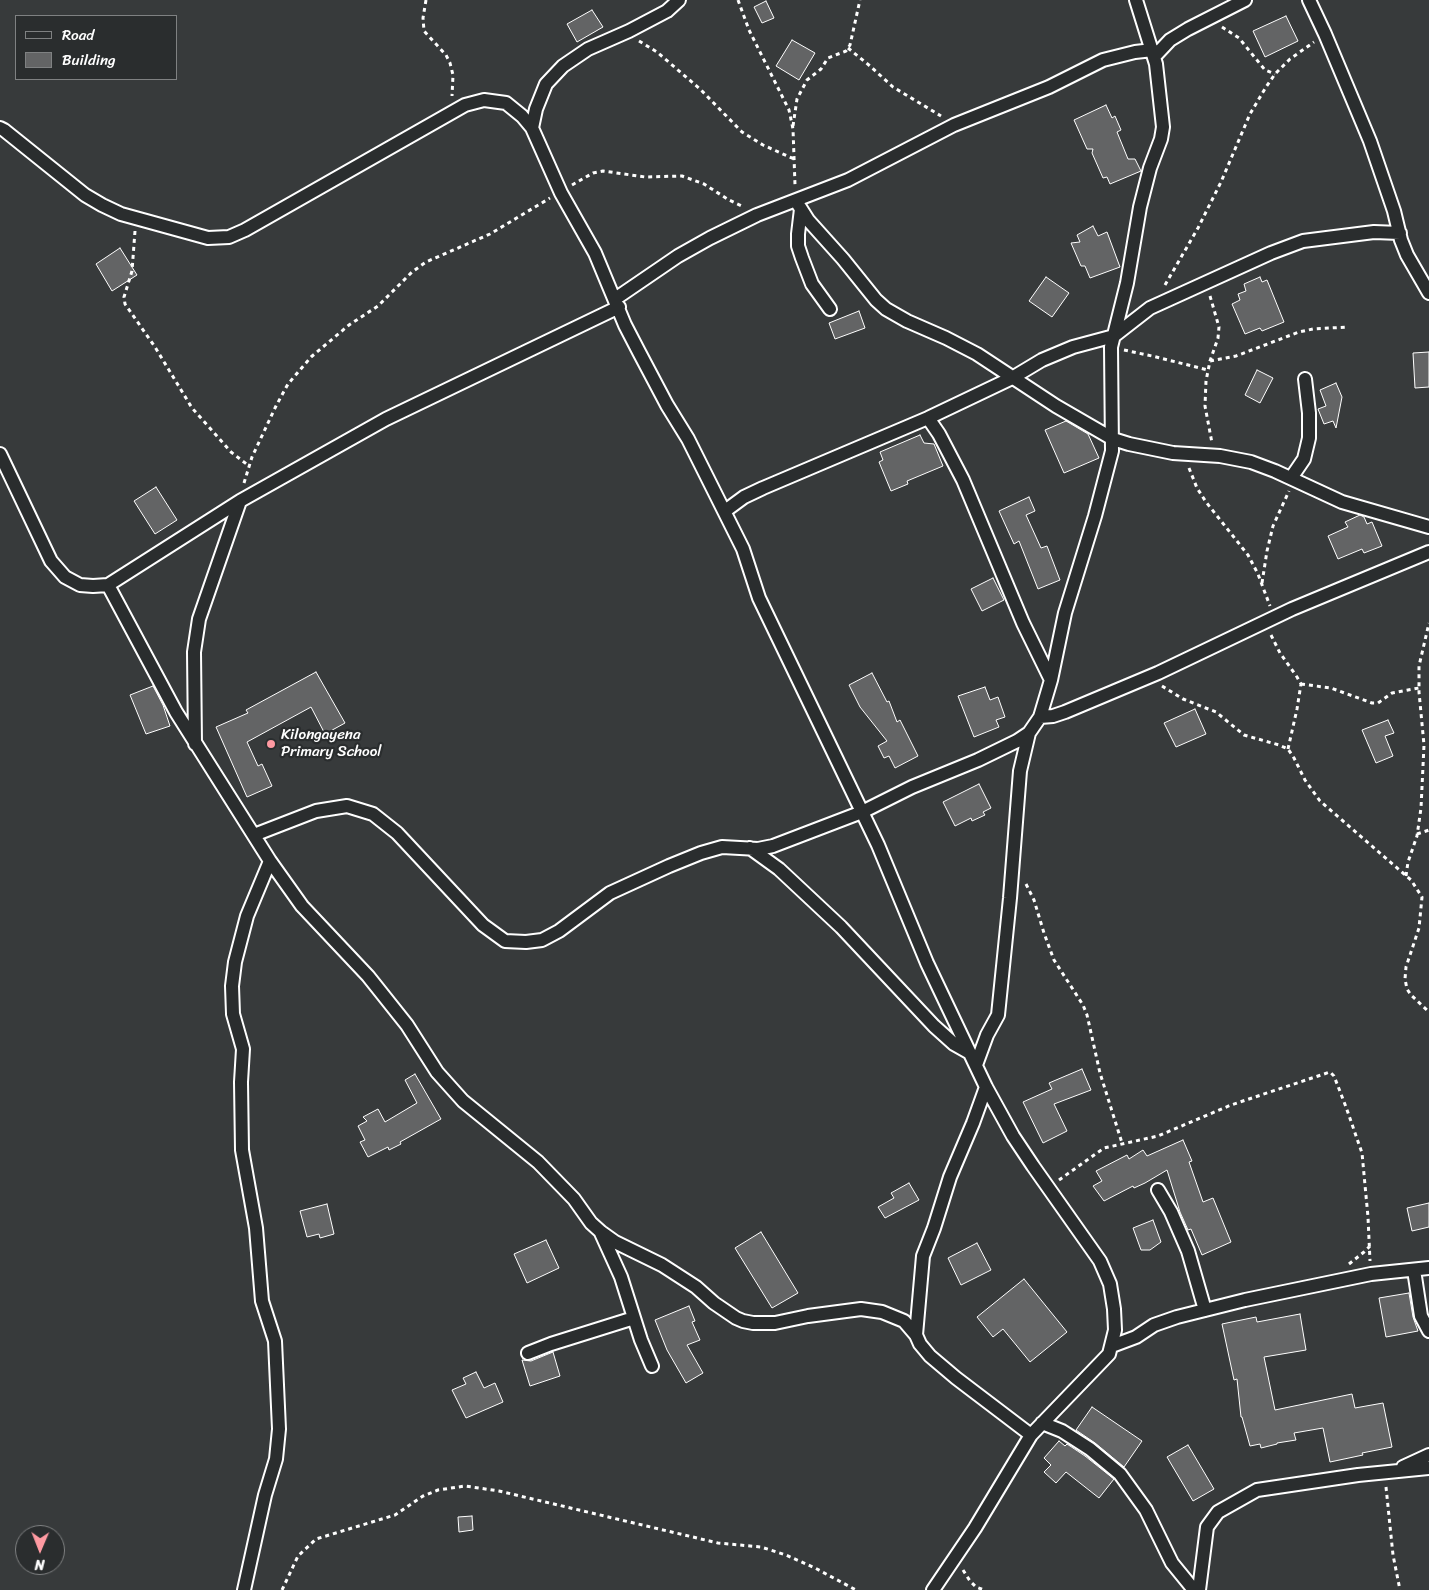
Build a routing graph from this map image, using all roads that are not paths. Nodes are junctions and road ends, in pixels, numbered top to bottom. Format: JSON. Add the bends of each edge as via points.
{"nodes":[{"id":1,"x":680,"y":0,"type":"edge"},
{"id":2,"x":1136,"y":0,"type":"edge"},
{"id":3,"x":1245,"y":0,"type":"edge"},
{"id":4,"x":1309,"y":0,"type":"edge"},
{"id":5,"x":1154,"y":54,"type":"junction"},
{"id":6,"x":0,"y":128,"type":"edge"},
{"id":7,"x":532,"y":128,"type":"junction"},
{"id":8,"x":798,"y":205,"type":"junction"},
{"id":9,"x":1400,"y":233,"type":"junction"},
{"id":10,"x":1429,"y":293,"type":"edge"},
{"id":11,"x":617,"y":303,"type":"junction"},
{"id":12,"x":830,"y":309,"type":"dead end"},
{"id":13,"x":1112,"y":342,"type":"junction"},
{"id":14,"x":1012,"y":378,"type":"junction"},
{"id":15,"x":1305,"y":380,"type":"dead end"},
{"id":16,"x":928,"y":418,"type":"junction"},
{"id":17,"x":1112,"y":439,"type":"junction"},
{"id":18,"x":0,"y":454,"type":"edge"},
{"id":19,"x":1293,"y":479,"type":"junction"},
{"id":20,"x":240,"y":501,"type":"junction"},
{"id":21,"x":725,"y":511,"type":"junction"},
{"id":22,"x":1429,"y":527,"type":"edge"},
{"id":23,"x":1429,"y":552,"type":"edge"},
{"id":24,"x":108,"y":585,"type":"junction"},
{"id":25,"x":1051,"y":680,"type":"junction"},
{"id":26,"x":1040,"y":716,"type":"junction"},
{"id":27,"x":1029,"y":733,"type":"junction"},
{"id":28,"x":195,"y":744,"type":"junction"},
{"id":29,"x":862,"y":812,"type":"junction"},
{"id":30,"x":254,"y":835,"type":"junction"},
{"id":31,"x":750,"y":848,"type":"junction"},
{"id":32,"x":270,"y":860,"type":"junction"},
{"id":33,"x":970,"y":1053,"type":"junction"},
{"id":34,"x":976,"y":1065,"type":"junction"},
{"id":35,"x":986,"y":1087,"type":"junction"},
{"id":36,"x":1158,"y":1190,"type":"dead end"},
{"id":37,"x":601,"y":1232,"type":"junction"},
{"id":38,"x":1429,"y":1268,"type":"edge"},
{"id":39,"x":1414,"y":1270,"type":"junction"},
{"id":40,"x":1205,"y":1310,"type":"junction"},
{"id":41,"x":634,"y":1318,"type":"junction"},
{"id":42,"x":1429,"y":1331,"type":"edge"},
{"id":43,"x":916,"y":1335,"type":"junction"},
{"id":44,"x":1112,"y":1346,"type":"junction"},
{"id":45,"x":528,"y":1353,"type":"dead end"},
{"id":46,"x":652,"y":1366,"type":"dead end"},
{"id":47,"x":1042,"y":1424,"type":"junction"},
{"id":48,"x":1031,"y":1436,"type":"junction"},
{"id":49,"x":1429,"y":1455,"type":"edge"},
{"id":50,"x":1429,"y":1468,"type":"edge"},
{"id":51,"x":1390,"y":1471,"type":"junction"},
{"id":52,"x":244,"y":1590,"type":"edge"},
{"id":53,"x":933,"y":1590,"type":"edge"},
{"id":54,"x":1194,"y":1590,"type":"edge"},
{"id":55,"x":1199,"y":1590,"type":"edge"}],
"edges":[{"from":1,"to":7,"type":"street","via":[[667,11],[563,66],[546,84]]},
{"from":2,"to":5,"type":"street"},
{"from":3,"to":5,"type":"street","via":[[1188,29]]},
{"from":4,"to":9,"type":"street","via":[[1370,142]]},
{"from":5,"to":8,"type":"street","via":[[1135,52],[1103,60],[1049,87],[954,125]]},
{"from":5,"to":13,"type":"street","via":[[1163,127],[1142,200],[1128,283]]},
{"from":6,"to":7,"type":"street","via":[[85,195],[109,208],[208,238],[228,237],[245,230],[465,105],[484,100],[506,103]]},
{"from":7,"to":11,"type":"street"},
{"from":8,"to":11,"type":"street","via":[[757,215],[710,238],[678,256]]},
{"from":8,"to":12,"type":"street","via":[[798,246],[812,284]]},
{"from":8,"to":14,"type":"street","via":[[886,309],[971,351]]},
{"from":9,"to":10,"type":"street","via":[[1407,255]]},
{"from":9,"to":13,"type":"street","via":[[1374,232],[1303,241],[1271,253],[1150,308]]},
{"from":11,"to":20,"type":"street","via":[[386,419]]},
{"from":11,"to":21,"type":"street","via":[[639,352]]},
{"from":13,"to":14,"type":"street","via":[[1074,347],[1042,360]]},
{"from":13,"to":17,"type":"street"},
{"from":14,"to":16,"type":"street"},
{"from":14,"to":17,"type":"street"},
{"from":15,"to":19,"type":"street","via":[[1309,438],[1304,459]]},
{"from":16,"to":21,"type":"street","via":[[763,488]]},
{"from":16,"to":25,"type":"street","via":[[963,480],[1023,624]]},
{"from":17,"to":19,"type":"street","via":[[1173,453],[1217,456],[1257,464]]},
{"from":17,"to":25,"type":"street","via":[[1112,451],[1066,613]]},
{"from":18,"to":24,"type":"street","via":[[51,561],[65,577],[80,585]]},
{"from":19,"to":22,"type":"street","via":[[1342,502]]},
{"from":20,"to":24,"type":"street"},
{"from":20,"to":28,"type":"street","via":[[199,618],[194,652]]},
{"from":21,"to":29,"type":"street","via":[[759,598]]},
{"from":23,"to":26,"type":"street","via":[[1065,712]]},
{"from":24,"to":28,"type":"street"},
{"from":25,"to":26,"type":"street"},
{"from":26,"to":27,"type":"street"},
{"from":27,"to":29,"type":"street","via":[[978,760]]},
{"from":27,"to":34,"type":"street","via":[[1020,771],[998,1015]]},
{"from":28,"to":30,"type":"street"},
{"from":29,"to":31,"type":"street","via":[[773,846]]},
{"from":29,"to":33,"type":"street"},
{"from":30,"to":31,"type":"street","via":[[316,810],[347,806],[373,814],[397,832],[483,925],[500,939],[516,943],[542,940],[610,894],[701,853],[722,847]]},
{"from":30,"to":32,"type":"street"},
{"from":31,"to":33,"type":"street","via":[[779,869],[841,927],[934,1026]]},
{"from":32,"to":37,"type":"street","via":[[302,906],[368,976],[407,1025],[437,1072],[463,1101],[554,1178]]},
{"from":32,"to":52,"type":"street","via":[[247,916],[232,986],[233,1014],[243,1049],[242,1150],[256,1228],[262,1301],[275,1341],[279,1429],[276,1459]]},
{"from":33,"to":34,"type":"street"},
{"from":34,"to":35,"type":"street"},
{"from":35,"to":43,"type":"street","via":[[923,1256]]},
{"from":35,"to":44,"type":"street","via":[[1013,1136],[1100,1261],[1110,1284],[1115,1323]]},
{"from":36,"to":40,"type":"street","via":[[1180,1230]]},
{"from":37,"to":41,"type":"street","via":[[622,1277]]},
{"from":37,"to":43,"type":"street","via":[[662,1265],[743,1321],[775,1323],[860,1310],[882,1312],[904,1321]]},
{"from":38,"to":39,"type":"street"},
{"from":39,"to":40,"type":"street","via":[[1371,1274]]},
{"from":39,"to":42,"type":"street","via":[[1421,1316]]},
{"from":40,"to":44,"type":"street","via":[[1154,1325],[1136,1337]]},
{"from":41,"to":45,"type":"street"},
{"from":41,"to":46,"type":"street"},
{"from":43,"to":48,"type":"street","via":[[935,1360]]},
{"from":44,"to":47,"type":"street","via":[[1109,1354]]},
{"from":47,"to":48,"type":"street"},
{"from":47,"to":54,"type":"street","via":[[1062,1431],[1120,1474],[1146,1510],[1172,1563]]},
{"from":48,"to":53,"type":"street"},
{"from":49,"to":51,"type":"street"},
{"from":50,"to":51,"type":"street"},
{"from":51,"to":55,"type":"street","via":[[1257,1490],[1230,1504],[1218,1512],[1207,1527]]}]}
